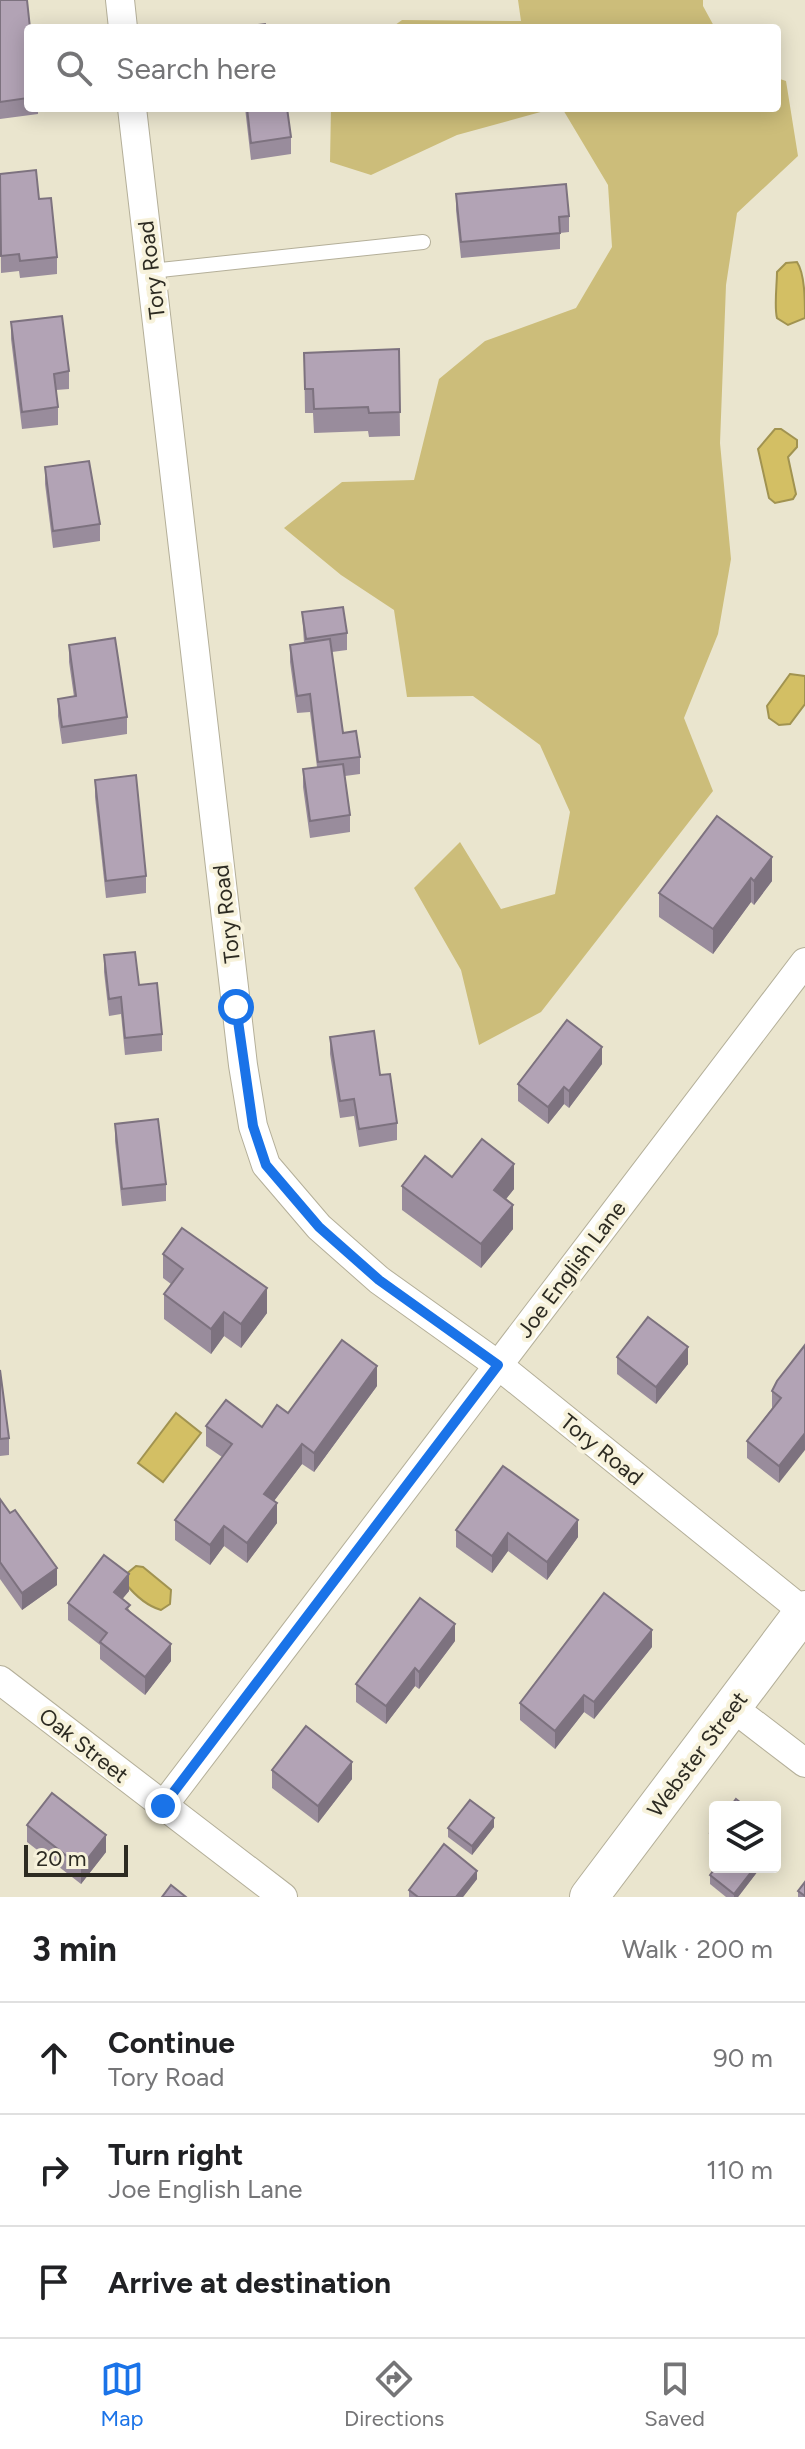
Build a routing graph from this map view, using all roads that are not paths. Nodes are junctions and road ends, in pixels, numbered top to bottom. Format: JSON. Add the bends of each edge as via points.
{"nodes":[{"id":1,"x":120,"y":0,"type":"edge"},
{"id":2,"x":123,"y":24,"type":"edge"},
{"id":3,"x":132,"y":112,"type":"edge"},
{"id":4,"x":423,"y":242,"type":"dead end"},
{"id":5,"x":151,"y":271,"type":"junction"},
{"id":6,"x":805,"y":962,"type":"edge"},
{"id":7,"x":498,"y":1365,"type":"junction"},
{"id":8,"x":804,"y":1611,"type":"edge"},
{"id":9,"x":0,"y":1680,"type":"edge"},
{"id":10,"x":732,"y":1707,"type":"junction"},
{"id":11,"x":805,"y":1763,"type":"edge"},
{"id":12,"x":163,"y":1806,"type":"junction"},
{"id":13,"x":283,"y":1897,"type":"edge"},
{"id":14,"x":589,"y":1897,"type":"edge"}],
"edges":[{"from":1,"to":2,"type":"street"},
{"from":3,"to":5,"type":"street","name":"Tory Road"},
{"from":4,"to":5,"type":"lane"},
{"from":5,"to":7,"type":"street","name":"Tory Road","via":[[253,1126],[266,1165],[319,1227],[379,1280]]},
{"from":6,"to":7,"type":"street","name":"Joe English Lane"},
{"from":7,"to":8,"type":"street","name":"Tory Road"},
{"from":7,"to":12,"type":"street","name":"Joe English Lane"},
{"from":8,"to":10,"type":"street","name":"Webster Street"},
{"from":9,"to":12,"type":"street","name":"Oak Street"},
{"from":10,"to":11,"type":"street"},
{"from":10,"to":14,"type":"street","name":"Webster Street"},
{"from":12,"to":13,"type":"street","name":"Oak Street"}]}
